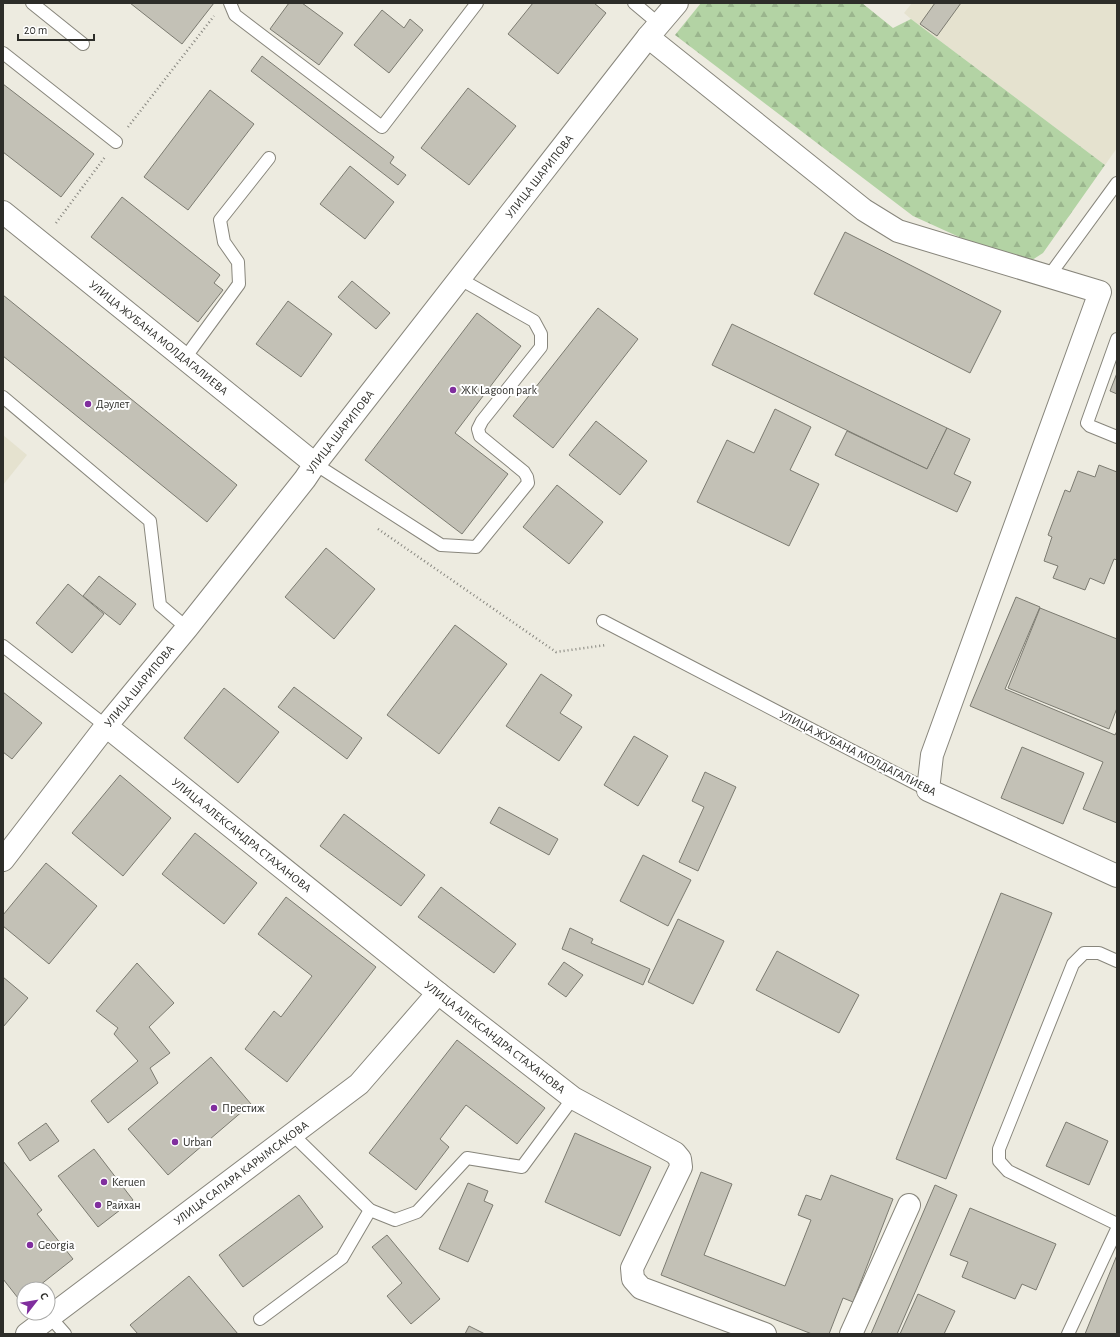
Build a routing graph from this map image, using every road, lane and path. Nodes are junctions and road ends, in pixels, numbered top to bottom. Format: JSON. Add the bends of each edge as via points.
{"nodes":[{"id":1,"x":32,"y":3,"type":"edge"},
{"id":2,"x":230,"y":3,"type":"edge"},
{"id":3,"x":477,"y":3,"type":"edge"},
{"id":4,"x":634,"y":3,"type":"edge"},
{"id":5,"x":676,"y":3,"type":"edge"},
{"id":6,"x":214,"y":15,"type":"dead end"},
{"id":7,"x":654,"y":31,"type":"junction"},
{"id":8,"x":83,"y":44,"type":"dead end"},
{"id":9,"x":3,"y":53,"type":"edge"},
{"id":10,"x":116,"y":142,"type":"junction"},
{"id":11,"x":269,"y":158,"type":"dead end"},
{"id":12,"x":1117,"y":183,"type":"edge"},
{"id":13,"x":3,"y":212,"type":"edge"},
{"id":14,"x":41,"y":243,"type":"junction"},
{"id":15,"x":1049,"y":276,"type":"junction"},
{"id":16,"x":460,"y":279,"type":"junction"},
{"id":17,"x":1109,"y":295,"type":"edge"},
{"id":18,"x":1117,"y":339,"type":"edge"},
{"id":19,"x":185,"y":358,"type":"junction"},
{"id":20,"x":3,"y":397,"type":"edge"},
{"id":21,"x":1117,"y":437,"type":"edge"},
{"id":22,"x":315,"y":464,"type":"junction"},
{"id":23,"x":376,"y":528,"type":"dead end"},
{"id":24,"x":603,"y":622,"type":"dead end"},
{"id":25,"x":187,"y":628,"type":"junction"},
{"id":26,"x":638,"y":640,"type":"junction"},
{"id":27,"x":3,"y":646,"type":"edge"},
{"id":28,"x":106,"y":726,"type":"junction"},
{"id":29,"x":928,"y":790,"type":"junction"},
{"id":30,"x":3,"y":860,"type":"edge"},
{"id":31,"x":1117,"y":876,"type":"edge"},
{"id":32,"x":1117,"y":961,"type":"edge"},
{"id":33,"x":438,"y":993,"type":"junction"},
{"id":34,"x":573,"y":1098,"type":"junction"},
{"id":35,"x":292,"y":1134,"type":"junction"},
{"id":36,"x":909,"y":1205,"type":"dead end"},
{"id":37,"x":370,"y":1210,"type":"junction"},
{"id":38,"x":1117,"y":1224,"type":"edge"},
{"id":39,"x":1117,"y":1229,"type":"edge"},
{"id":40,"x":56,"y":1312,"type":"edge"},
{"id":41,"x":260,"y":1319,"type":"dead end"},
{"id":42,"x":45,"y":1321,"type":"edge"},
{"id":43,"x":54,"y":1321,"type":"edge"},
{"id":44,"x":27,"y":1334,"type":"edge"},
{"id":45,"x":65,"y":1334,"type":"edge"},
{"id":46,"x":765,"y":1334,"type":"edge"},
{"id":47,"x":851,"y":1334,"type":"edge"},
{"id":48,"x":1068,"y":1334,"type":"edge"}],
"edges":[{"from":1,"to":8,"type":"lane"},
{"from":2,"to":3,"type":"lane","via":[[235,15],[382,127]]},
{"from":4,"to":7,"type":"lane"},
{"from":5,"to":7,"type":"street","name":"УЛИЦА ШАРИПОВА"},
{"from":6,"to":10,"type":"path"},
{"from":7,"to":15,"type":"street","via":[[864,210],[898,231]]},
{"from":7,"to":16,"type":"street","name":"УЛИЦА ШАРИПОВА"},
{"from":9,"to":10,"type":"lane"},
{"from":10,"to":14,"type":"path"},
{"from":11,"to":19,"type":"lane","via":[[220,220],[224,242],[238,262],[239,284]]},
{"from":12,"to":15,"type":"lane"},
{"from":13,"to":14,"type":"street","name":"УЛИЦА ЖУБАНА МОЛДАГАЛИЕВА"},
{"from":14,"to":19,"type":"street","name":"УЛИЦА ЖУБАНА МОЛДАГАЛИЕВА"},
{"from":15,"to":17,"type":"street"},
{"from":16,"to":22,"type":"street","name":"УЛИЦА ШАРИПОВА"},
{"from":16,"to":22,"type":"lane","via":[[534,321],[541,334],[541,347],[478,429],[480,436],[524,472],[528,484],[476,547],[458,547],[441,545]]},
{"from":17,"to":29,"type":"street","via":[[932,755]]},
{"from":18,"to":21,"type":"lane","via":[[1087,422],[1090,426]]},
{"from":19,"to":22,"type":"street","name":"УЛИЦА ЖУБАНА МОЛДАГАЛИЕВА"},
{"from":20,"to":25,"type":"lane","via":[[150,521],[160,605]]},
{"from":22,"to":25,"type":"street","name":"УЛИЦА ШАРИПОВА"},
{"from":23,"to":26,"type":"path","via":[[556,652]]},
{"from":24,"to":26,"type":"lane","name":"УЛИЦА ЖУБАНА МОЛДАГАЛИЕВА"},
{"from":25,"to":28,"type":"street","name":"УЛИЦА ШАРИПОВА"},
{"from":26,"to":29,"type":"lane","name":"УЛИЦА ЖУБАНА МОЛДАГАЛИЕВА"},
{"from":27,"to":28,"type":"lane"},
{"from":28,"to":30,"type":"street","name":"УЛИЦА ШАРИПОВА"},
{"from":28,"to":33,"type":"street","name":"УЛИЦА АЛЕКСАНДРА СТАХАНОВА"},
{"from":29,"to":31,"type":"street","name":"УЛИЦА ЖУБАНА МОЛДАГАЛИЕВА"},
{"from":32,"to":38,"type":"lane","via":[[1099,953],[1084,953],[1073,964],[999,1149],[999,1161],[1008,1171]]},
{"from":33,"to":34,"type":"street","name":"УЛИЦА АЛЕКСАНДРА СТАХАНОВА"},
{"from":33,"to":35,"type":"street","name":"УЛИЦА САПАРА КАРЫМСАКОВА","via":[[359,1084]]},
{"from":34,"to":37,"type":"lane","via":[[522,1167],[467,1158],[417,1212],[395,1220]]},
{"from":34,"to":46,"type":"street","name":"УЛИЦА АЛЕКСАНДРА СТАХАНОВА","via":[[675,1152],[680,1159],[681,1167],[632,1268],[633,1278],[641,1288]]},
{"from":35,"to":37,"type":"lane"},
{"from":35,"to":40,"type":"street","name":"УЛИЦА САПАРА КАРЫМСАКОВА"},
{"from":36,"to":47,"type":"street"},
{"from":37,"to":41,"type":"lane","via":[[342,1258]]},
{"from":39,"to":48,"type":"lane"},
{"from":42,"to":44,"type":"street","name":"УЛИЦА САПАРА КАРЫМСАКОВА"},
{"from":43,"to":45,"type":"lane"}]}
